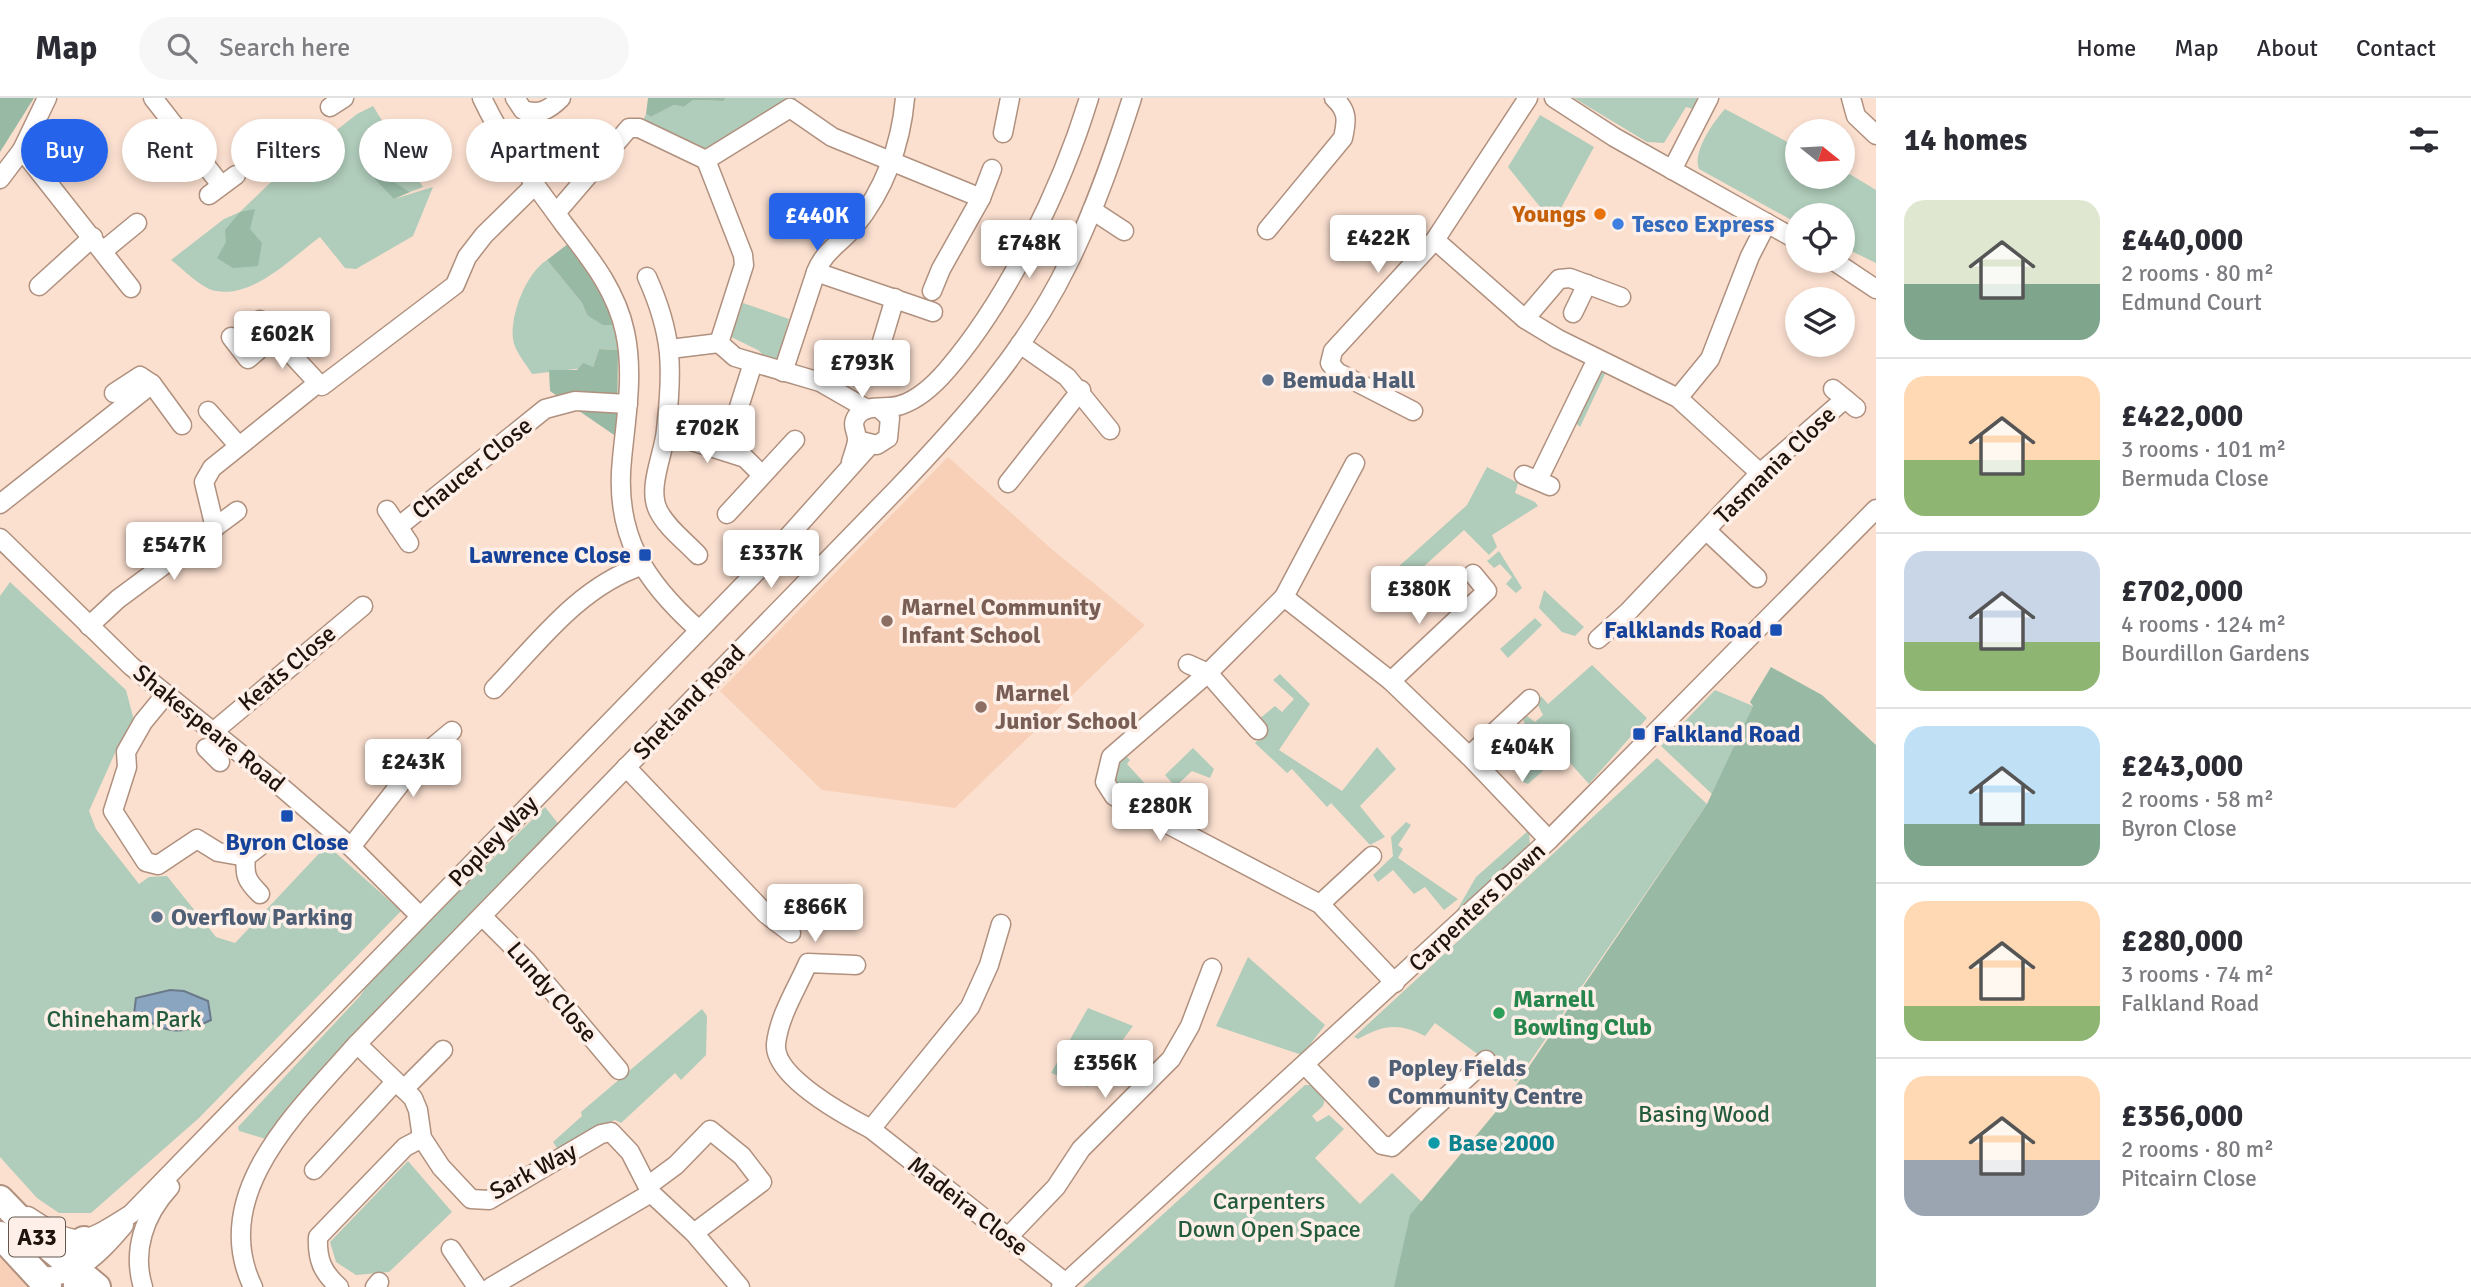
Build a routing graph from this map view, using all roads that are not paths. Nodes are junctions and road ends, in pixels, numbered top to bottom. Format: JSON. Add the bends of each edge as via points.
{"nodes":[{"id":1,"x":47,"y":98,"type":"edge"},
{"id":2,"x":153,"y":98,"type":"edge"},
{"id":3,"x":482,"y":98,"type":"edge"},
{"id":4,"x":514,"y":98,"type":"edge"},
{"id":5,"x":561,"y":98,"type":"edge"},
{"id":6,"x":905,"y":98,"type":"edge"},
{"id":7,"x":1010,"y":98,"type":"edge"},
{"id":8,"x":1089,"y":98,"type":"edge"},
{"id":9,"x":1132,"y":98,"type":"edge"},
{"id":10,"x":1334,"y":98,"type":"edge"},
{"id":11,"x":1528,"y":98,"type":"edge"},
{"id":12,"x":1554,"y":98,"type":"edge"},
{"id":13,"x":1709,"y":98,"type":"edge"},
{"id":14,"x":1851,"y":98,"type":"edge"},
{"id":15,"x":793,"y":103,"type":"edge"},
{"id":16,"x":37,"y":119,"type":"edge"},
{"id":17,"x":1003,"y":133,"type":"dead end"},
{"id":18,"x":1876,"y":135,"type":"edge"},
{"id":19,"x":21,"y":150,"type":"edge"},
{"id":20,"x":706,"y":160,"type":"junction"},
{"id":21,"x":891,"y":162,"type":"junction"},
{"id":22,"x":992,"y":169,"type":"dead end"},
{"id":23,"x":1672,"y":170,"type":"junction"},
{"id":24,"x":0,"y":178,"type":"edge"},
{"id":25,"x":231,"y":178,"type":"edge"},
{"id":26,"x":48,"y":182,"type":"edge"},
{"id":27,"x":535,"y":185,"type":"junction"},
{"id":28,"x":981,"y":198,"type":"junction"},
{"id":29,"x":1092,"y":211,"type":"junction"},
{"id":30,"x":556,"y":213,"type":"junction"},
{"id":31,"x":136,"y":223,"type":"dead end"},
{"id":32,"x":1767,"y":223,"type":"junction"},
{"id":33,"x":1267,"y":230,"type":"dead end"},
{"id":34,"x":1124,"y":231,"type":"dead end"},
{"id":35,"x":1785,"y":233,"type":"edge"},
{"id":36,"x":1435,"y":240,"type":"junction"},
{"id":37,"x":98,"y":244,"type":"junction"},
{"id":38,"x":816,"y":272,"type":"junction"},
{"id":39,"x":647,"y":277,"type":"dead end"},
{"id":40,"x":1868,"y":278,"type":"edge"},
{"id":41,"x":1587,"y":284,"type":"junction"},
{"id":42,"x":39,"y":286,"type":"dead end"},
{"id":43,"x":131,"y":288,"type":"dead end"},
{"id":44,"x":1876,"y":289,"type":"edge"},
{"id":45,"x":932,"y":291,"type":"dead end"},
{"id":46,"x":1621,"y":297,"type":"dead end"},
{"id":47,"x":895,"y":298,"type":"junction"},
{"id":48,"x":933,"y":312,"type":"dead end"},
{"id":49,"x":1573,"y":313,"type":"dead end"},
{"id":50,"x":1525,"y":319,"type":"junction"},
{"id":51,"x":260,"y":320,"type":"dead end"},
{"id":52,"x":276,"y":335,"type":"junction"},
{"id":53,"x":231,"y":337,"type":"dead end"},
{"id":54,"x":719,"y":343,"type":"junction"},
{"id":55,"x":1020,"y":344,"type":"junction"},
{"id":56,"x":880,"y":348,"type":"dead end"},
{"id":57,"x":670,"y":349,"type":"junction"},
{"id":58,"x":1597,"y":359,"type":"junction"},
{"id":59,"x":753,"y":363,"type":"junction"},
{"id":60,"x":783,"y":372,"type":"junction"},
{"id":61,"x":318,"y":383,"type":"junction"},
{"id":62,"x":152,"y":384,"type":"junction"},
{"id":63,"x":1081,"y":390,"type":"junction"},
{"id":64,"x":836,"y":392,"type":"junction"},
{"id":65,"x":114,"y":393,"type":"dead end"},
{"id":66,"x":1678,"y":398,"type":"junction"},
{"id":67,"x":1845,"y":399,"type":"dead end"},
{"id":68,"x":628,"y":404,"type":"junction"},
{"id":69,"x":901,"y":406,"type":"junction"},
{"id":70,"x":873,"y":409,"type":"junction"},
{"id":71,"x":208,"y":411,"type":"dead end"},
{"id":72,"x":1413,"y":411,"type":"dead end"},
{"id":73,"x":181,"y":425,"type":"dead end"},
{"id":74,"x":891,"y":425,"type":"junction"},
{"id":75,"x":1110,"y":430,"type":"dead end"},
{"id":76,"x":666,"y":433,"type":"junction"},
{"id":77,"x":860,"y":437,"type":"junction"},
{"id":78,"x":795,"y":440,"type":"dead end"},
{"id":79,"x":238,"y":445,"type":"junction"},
{"id":80,"x":725,"y":451,"type":"junction"},
{"id":81,"x":1354,"y":463,"type":"dead end"},
{"id":82,"x":1760,"y":473,"type":"junction"},
{"id":83,"x":762,"y":475,"type":"junction"},
{"id":84,"x":1537,"y":480,"type":"dead end"},
{"id":85,"x":1008,"y":483,"type":"dead end"},
{"id":86,"x":0,"y":504,"type":"edge"},
{"id":87,"x":1876,"y":509,"type":"edge"},
{"id":88,"x":387,"y":510,"type":"dead end"},
{"id":89,"x":237,"y":511,"type":"dead end"},
{"id":90,"x":726,"y":514,"type":"dead end"},
{"id":91,"x":398,"y":527,"type":"junction"},
{"id":92,"x":215,"y":528,"type":"junction"},
{"id":93,"x":1707,"y":531,"type":"junction"},
{"id":94,"x":0,"y":538,"type":"edge"},
{"id":95,"x":409,"y":543,"type":"dead end"},
{"id":96,"x":698,"y":555,"type":"dead end"},
{"id":97,"x":641,"y":566,"type":"junction"},
{"id":98,"x":1473,"y":574,"type":"dead end"},
{"id":99,"x":1757,"y":578,"type":"dead end"},
{"id":100,"x":1284,"y":597,"type":"junction"},
{"id":101,"x":363,"y":607,"type":"dead end"},
{"id":102,"x":89,"y":626,"type":"junction"},
{"id":103,"x":699,"y":630,"type":"junction"},
{"id":104,"x":1598,"y":639,"type":"dead end"},
{"id":105,"x":1188,"y":664,"type":"dead end"},
{"id":106,"x":1208,"y":673,"type":"junction"},
{"id":107,"x":1391,"y":681,"type":"junction"},
{"id":108,"x":494,"y":688,"type":"dead end"},
{"id":109,"x":166,"y":694,"type":"junction"},
{"id":110,"x":1538,"y":717,"type":"dead end"},
{"id":111,"x":1258,"y":730,"type":"dead end"},
{"id":112,"x":452,"y":731,"type":"dead end"},
{"id":113,"x":214,"y":746,"type":"junction"},
{"id":114,"x":1469,"y":756,"type":"junction"},
{"id":115,"x":626,"y":767,"type":"junction"},
{"id":116,"x":1549,"y":840,"type":"junction"},
{"id":117,"x":351,"y":847,"type":"junction"},
{"id":118,"x":1372,"y":856,"type":"dead end"},
{"id":119,"x":260,"y":894,"type":"dead end"},
{"id":120,"x":1320,"y":904,"type":"junction"},
{"id":121,"x":420,"y":916,"type":"junction"},
{"id":122,"x":482,"y":916,"type":"junction"},
{"id":123,"x":1002,"y":924,"type":"dead end"},
{"id":124,"x":794,"y":937,"type":"dead end"},
{"id":125,"x":856,"y":965,"type":"dead end"},
{"id":126,"x":1213,"y":968,"type":"dead end"},
{"id":127,"x":1395,"y":983,"type":"junction"},
{"id":128,"x":357,"y":1044,"type":"junction"},
{"id":129,"x":443,"y":1050,"type":"dead end"},
{"id":130,"x":1486,"y":1060,"type":"dead end"},
{"id":131,"x":1305,"y":1065,"type":"junction"},
{"id":132,"x":621,"y":1070,"type":"dead end"},
{"id":133,"x":399,"y":1086,"type":"junction"},
{"id":134,"x":871,"y":1129,"type":"junction"},
{"id":135,"x":420,"y":1131,"type":"junction"},
{"id":136,"x":199,"y":1144,"type":"junction"},
{"id":137,"x":314,"y":1170,"type":"dead end"},
{"id":138,"x":650,"y":1189,"type":"junction"},
{"id":139,"x":0,"y":1196,"type":"edge"},
{"id":140,"x":131,"y":1213,"type":"junction"},
{"id":141,"x":694,"y":1233,"type":"junction"},
{"id":142,"x":0,"y":1235,"type":"edge"},
{"id":143,"x":1009,"y":1237,"type":"junction"},
{"id":144,"x":84,"y":1240,"type":"junction"},
{"id":145,"x":451,"y":1249,"type":"dead end"},
{"id":146,"x":42,"y":1282,"type":"edge"},
{"id":147,"x":83,"y":1282,"type":"edge"},
{"id":148,"x":1063,"y":1285,"type":"edge"},
{"id":149,"x":143,"y":1287,"type":"edge"},
{"id":150,"x":253,"y":1287,"type":"edge"},
{"id":151,"x":339,"y":1287,"type":"edge"},
{"id":152,"x":477,"y":1287,"type":"edge"},
{"id":153,"x":491,"y":1287,"type":"edge"},
{"id":154,"x":740,"y":1287,"type":"edge"}],
"edges":[{"from":1,"to":16,"type":"street"},
{"from":2,"to":25,"type":"street","via":[[215,190]]},
{"from":3,"to":27,"type":"street"},
{"from":4,"to":5,"type":"street","via":[[523,110],[540,112]]},
{"from":6,"to":21,"type":"street"},
{"from":7,"to":17,"type":"street"},
{"from":8,"to":69,"type":"street","name":"Popley Way","via":[[1069,159],[1000,294],[947,370],[923,394]]},
{"from":9,"to":29,"type":"street","name":"Shetland Road"},
{"from":10,"to":33,"type":"street","via":[[1345,108],[1343,138]]},
{"from":11,"to":36,"type":"street"},
{"from":12,"to":23,"type":"street"},
{"from":13,"to":23,"type":"street"},
{"from":14,"to":18,"type":"street","via":[[1856,116]]},
{"from":15,"to":20,"type":"street"},
{"from":15,"to":21,"type":"street","via":[[832,137]]},
{"from":19,"to":24,"type":"street"},
{"from":20,"to":30,"type":"street","via":[[639,128],[629,128]]},
{"from":20,"to":54,"type":"street","via":[[744,265]]},
{"from":21,"to":28,"type":"street"},
{"from":21,"to":38,"type":"street","via":[[873,200],[852,230],[826,252]]},
{"from":22,"to":28,"type":"street"},
{"from":23,"to":32,"type":"street"},
{"from":26,"to":37,"type":"street"},
{"from":27,"to":30,"type":"street"},
{"from":27,"to":61,"type":"street","via":[[484,235],[467,257],[455,285],[322,386]]},
{"from":28,"to":45,"type":"street"},
{"from":29,"to":34,"type":"street"},
{"from":29,"to":55,"type":"street","name":"Shetland Road","via":[[1068,265]]},
{"from":30,"to":68,"type":"street","via":[[610,288],[618,307],[630,371]]},
{"from":31,"to":37,"type":"street"},
{"from":32,"to":35,"type":"street"},
{"from":32,"to":66,"type":"street","via":[[1710,359]]},
{"from":36,"to":50,"type":"street"},
{"from":36,"to":72,"type":"street","via":[[1333,351],[1330,363],[1337,372]]},
{"from":37,"to":42,"type":"street"},
{"from":37,"to":43,"type":"street"},
{"from":38,"to":47,"type":"street"},
{"from":38,"to":60,"type":"street"},
{"from":39,"to":57,"type":"street","via":[[664,315]]},
{"from":40,"to":44,"type":"street"},
{"from":41,"to":46,"type":"street"},
{"from":41,"to":49,"type":"street"},
{"from":41,"to":50,"type":"street","via":[[1559,279]]},
{"from":47,"to":48,"type":"street"},
{"from":47,"to":56,"type":"street"},
{"from":50,"to":58,"type":"street"},
{"from":51,"to":52,"type":"street"},
{"from":52,"to":53,"type":"street","via":[[248,359]]},
{"from":52,"to":61,"type":"street"},
{"from":54,"to":57,"type":"street"},
{"from":54,"to":59,"type":"street"},
{"from":55,"to":63,"type":"street"},
{"from":55,"to":115,"type":"street","name":"Shetland Road","via":[[941,444]]},
{"from":57,"to":76,"type":"street"},
{"from":58,"to":66,"type":"street"},
{"from":58,"to":84,"type":"street"},
{"from":59,"to":60,"type":"street"},
{"from":59,"to":80,"type":"street"},
{"from":60,"to":64,"type":"street","via":[[820,382]]},
{"from":61,"to":79,"type":"street"},
{"from":62,"to":65,"type":"street","via":[[140,376]]},
{"from":62,"to":73,"type":"street"},
{"from":62,"to":86,"type":"street"},
{"from":63,"to":75,"type":"street"},
{"from":63,"to":85,"type":"street"},
{"from":64,"to":70,"type":"street"},
{"from":64,"to":77,"type":"street"},
{"from":66,"to":82,"type":"street"},
{"from":67,"to":82,"type":"street","name":"Tasmania Close"},
{"from":68,"to":91,"type":"street","name":"Chaucer Close","via":[[575,401],[545,409]]},
{"from":68,"to":97,"type":"street","via":[[621,489],[628,535]]},
{"from":69,"to":70,"type":"street","name":"Popley Way"},
{"from":69,"to":74,"type":"street","name":"Popley Way"},
{"from":70,"to":74,"type":"street","via":[[890,418]]},
{"from":70,"to":77,"type":"street","name":"Popley Way","via":[[858,414]]},
{"from":71,"to":79,"type":"street"},
{"from":74,"to":77,"type":"street","name":"Popley Way","via":[[883,442]]},
{"from":76,"to":80,"type":"street"},
{"from":76,"to":96,"type":"street","via":[[655,500],[664,519]]},
{"from":77,"to":103,"type":"street","name":"Popley Way","via":[[836,485]]},
{"from":78,"to":83,"type":"street"},
{"from":79,"to":92,"type":"street","via":[[212,468],[204,482]]},
{"from":80,"to":83,"type":"street","via":[[745,458]]},
{"from":81,"to":100,"type":"street"},
{"from":82,"to":93,"type":"street","name":"Tasmania Close"},
{"from":83,"to":90,"type":"street"},
{"from":87,"to":116,"type":"street","name":"Carpenters Down"},
{"from":88,"to":91,"type":"street","name":"Chaucer Close"},
{"from":89,"to":92,"type":"street"},
{"from":91,"to":95,"type":"street","name":"Chaucer Close"},
{"from":92,"to":102,"type":"street","via":[[118,599]]},
{"from":93,"to":99,"type":"street","name":"Tasmania Close"},
{"from":93,"to":104,"type":"street","name":"Tasmania Close"},
{"from":94,"to":102,"type":"street","name":"Shakespeare Road"},
{"from":97,"to":103,"type":"street","via":[[656,588]]},
{"from":97,"to":108,"type":"street","via":[[601,584],[576,604]]},
{"from":98,"to":107,"type":"street","via":[[1487,591]]},
{"from":100,"to":106,"type":"street"},
{"from":100,"to":107,"type":"street"},
{"from":101,"to":113,"type":"street","name":"Keats Close"},
{"from":102,"to":109,"type":"street","name":"Shakespeare Road"},
{"from":103,"to":121,"type":"street","name":"Popley Way"},
{"from":105,"to":106,"type":"street"},
{"from":106,"to":111,"type":"street"},
{"from":106,"to":120,"type":"street","via":[[1111,757],[1105,772],[1107,787],[1120,801]]},
{"from":107,"to":114,"type":"street"},
{"from":109,"to":113,"type":"street","name":"Shakespeare Road"},
{"from":109,"to":119,"type":"street","via":[[126,752],[127,767],[114,802],[117,820],[152,866],[197,839],[218,852],[253,851],[246,880]]},
{"from":110,"to":114,"type":"street","via":[[1527,702]]},
{"from":112,"to":117,"type":"street","via":[[422,756]]},
{"from":113,"to":117,"type":"street","name":"Shakespeare Road"},
{"from":114,"to":116,"type":"street"},
{"from":115,"to":122,"type":"street","name":"Shetland Road"},
{"from":115,"to":124,"type":"street","via":[[766,914]]},
{"from":116,"to":127,"type":"street","name":"Carpenters Down"},
{"from":117,"to":121,"type":"street","name":"Shakespeare Road"},
{"from":118,"to":120,"type":"street"},
{"from":120,"to":127,"type":"street"},
{"from":121,"to":136,"type":"street","name":"Popley Way"},
{"from":122,"to":128,"type":"street","name":"Shetland Road"},
{"from":122,"to":132,"type":"street","name":"Lundy Close"},
{"from":123,"to":134,"type":"street","via":[[970,1007]]},
{"from":125,"to":134,"type":"street","name":"Madeira Close","via":[[808,963],[782,1020],[776,1048],[786,1071],[838,1111]]},
{"from":126,"to":143,"type":"street","via":[[1171,1059],[1081,1149],[1056,1187]]},
{"from":127,"to":131,"type":"street","name":"Carpenters Down"},
{"from":128,"to":133,"type":"street"},
{"from":128,"to":150,"type":"street","name":"Shetland Road","via":[[279,1132],[259,1166],[246,1202],[242,1232]]},
{"from":129,"to":133,"type":"street"},
{"from":130,"to":131,"type":"street","via":[[1392,1147],[1382,1145]]},
{"from":131,"to":148,"type":"street","name":"Carpenters Down"},
{"from":133,"to":135,"type":"street","via":[[413,1098]]},
{"from":133,"to":137,"type":"street"},
{"from":134,"to":143,"type":"street","name":"Madeira Close"},
{"from":135,"to":138,"type":"street","name":"Sark Way","via":[[441,1167],[471,1199],[489,1200],[611,1132],[630,1152]]},
{"from":135,"to":151,"type":"street","via":[[318,1237],[317,1254],[325,1275]]},
{"from":136,"to":140,"type":"street","name":"Popley Way"},
{"from":136,"to":149,"type":"street","via":[[195,1157],[164,1192],[145,1228],[137,1259]]},
{"from":138,"to":141,"type":"street"},
{"from":138,"to":141,"type":"street","via":[[710,1129],[742,1156],[762,1182]]},
{"from":138,"to":153,"type":"street"},
{"from":139,"to":144,"type":"street","via":[[57,1235]]},
{"from":139,"to":147,"type":"highway","number":"A33"},
{"from":140,"to":144,"type":"street","name":"Popley Way"},
{"from":140,"to":147,"type":"street","name":"Popley Way","via":[[98,1254]]},
{"from":141,"to":154,"type":"street"},
{"from":142,"to":146,"type":"highway","number":"A33"},
{"from":143,"to":148,"type":"street","name":"Madeira Close"},
{"from":144,"to":147,"type":"highway","number":"A33","via":[[75,1259]]},
{"from":145,"to":152,"type":"street"},
{"from":146,"to":147,"type":"street","via":[[50,1278]]}]}
